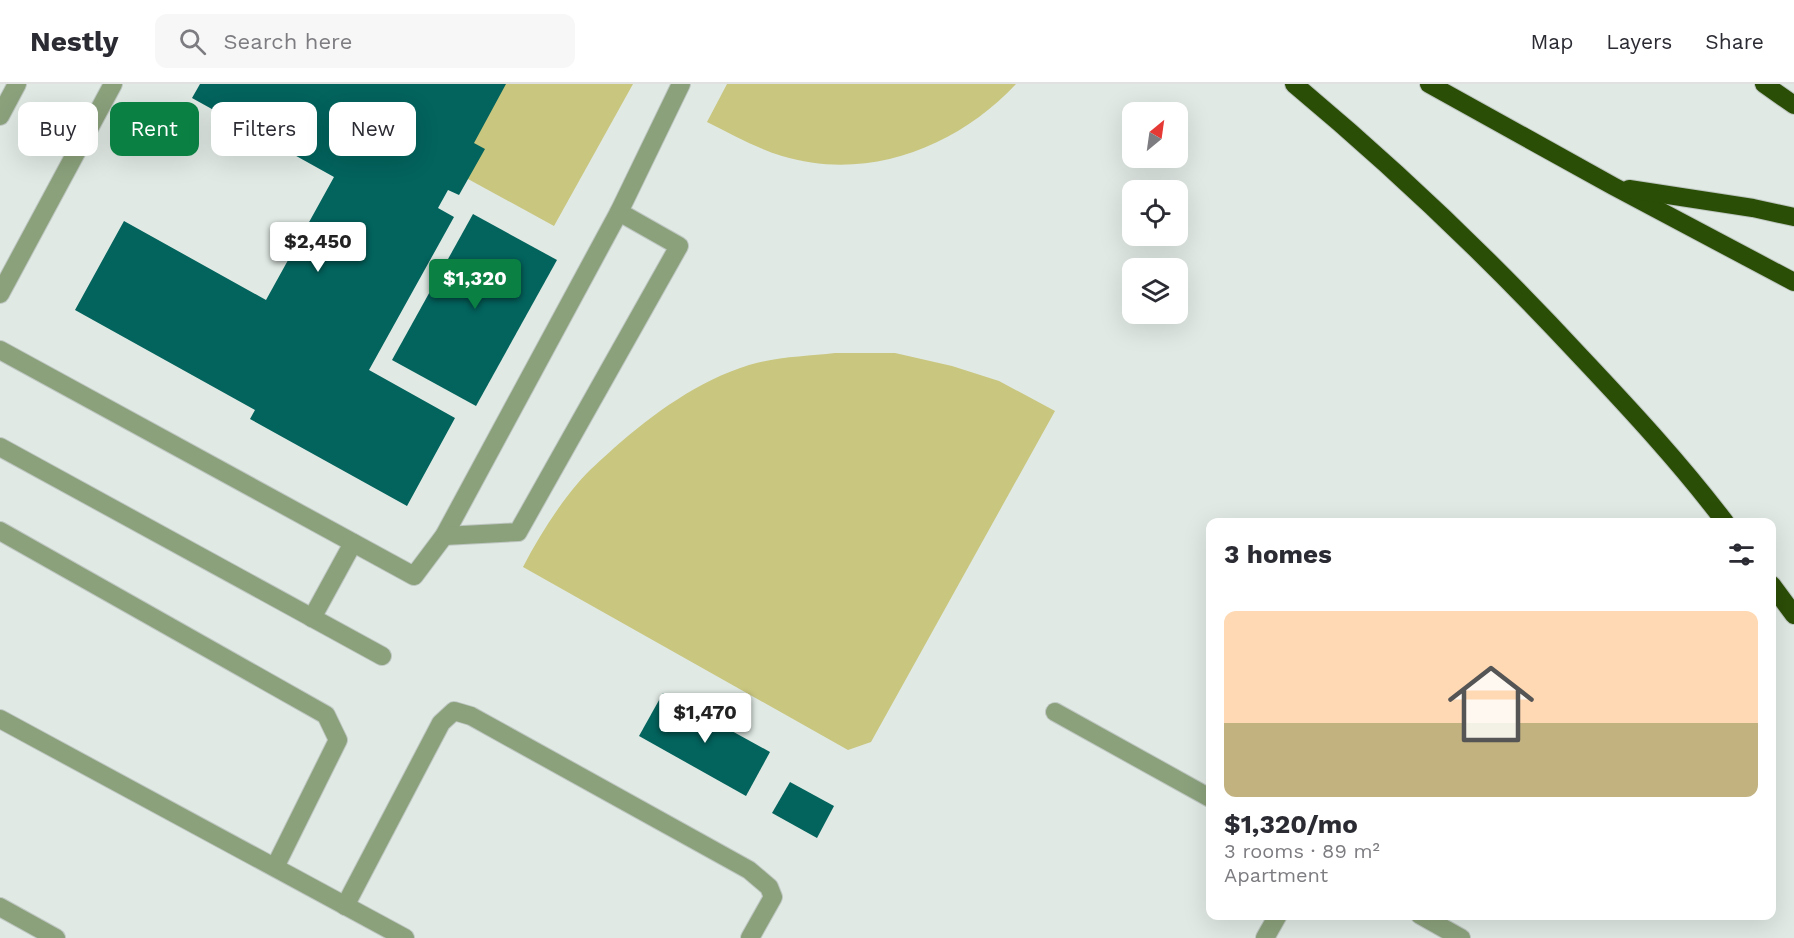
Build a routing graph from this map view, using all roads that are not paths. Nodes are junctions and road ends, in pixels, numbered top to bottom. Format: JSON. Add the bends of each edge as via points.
{"nodes":[{"id":1,"x":17,"y":84,"type":"edge"},
{"id":2,"x":113,"y":84,"type":"edge"},
{"id":3,"x":681,"y":84,"type":"edge"},
{"id":4,"x":1294,"y":84,"type":"edge"},
{"id":5,"x":1429,"y":84,"type":"edge"},
{"id":6,"x":1764,"y":84,"type":"edge"},
{"id":7,"x":1794,"y":105,"type":"edge"},
{"id":8,"x":0,"y":116,"type":"edge"},
{"id":9,"x":1613,"y":186,"type":"junction"},
{"id":10,"x":619,"y":212,"type":"junction"},
{"id":11,"x":1792,"y":217,"type":"edge"},
{"id":12,"x":1794,"y":282,"type":"edge"},
{"id":13,"x":0,"y":294,"type":"edge"},
{"id":14,"x":0,"y":350,"type":"edge"},
{"id":15,"x":0,"y":447,"type":"edge"},
{"id":16,"x":1722,"y":518,"type":"edge"},
{"id":17,"x":0,"y":531,"type":"edge"},
{"id":18,"x":444,"y":536,"type":"junction"},
{"id":19,"x":352,"y":543,"type":"junction"},
{"id":20,"x":1776,"y":590,"type":"edge"},
{"id":21,"x":1794,"y":615,"type":"edge"},
{"id":22,"x":312,"y":618,"type":"junction"},
{"id":23,"x":382,"y":656,"type":"dead end"},
{"id":24,"x":1055,"y":712,"type":"dead end"},
{"id":25,"x":0,"y":719,"type":"edge"},
{"id":26,"x":1206,"y":796,"type":"edge"},
{"id":27,"x":275,"y":867,"type":"junction"},
{"id":28,"x":345,"y":906,"type":"junction"},
{"id":29,"x":0,"y":907,"type":"edge"},
{"id":30,"x":1275,"y":920,"type":"edge"},
{"id":31,"x":1429,"y":920,"type":"edge"},
{"id":32,"x":56,"y":938,"type":"edge"},
{"id":33,"x":405,"y":938,"type":"edge"},
{"id":34,"x":750,"y":938,"type":"edge"},
{"id":35,"x":1265,"y":938,"type":"edge"},
{"id":36,"x":1461,"y":938,"type":"edge"}],
"edges":[{"from":1,"to":8,"type":"lane"},
{"from":2,"to":13,"type":"lane"},
{"from":3,"to":10,"type":"lane"},
{"from":4,"to":16,"type":"highway","via":[[1374,152],[1497,268],[1617,394]]},
{"from":5,"to":9,"type":"highway"},
{"from":6,"to":7,"type":"highway"},
{"from":9,"to":11,"type":"highway"},
{"from":9,"to":12,"type":"highway"},
{"from":10,"to":18,"type":"lane"},
{"from":10,"to":18,"type":"lane","via":[[679,246],[518,532]]},
{"from":14,"to":19,"type":"lane"},
{"from":15,"to":22,"type":"lane"},
{"from":17,"to":27,"type":"lane","via":[[326,715],[338,740]]},
{"from":18,"to":19,"type":"lane","via":[[414,576]]},
{"from":19,"to":22,"type":"lane"},
{"from":20,"to":21,"type":"highway"},
{"from":22,"to":23,"type":"lane"},
{"from":24,"to":26,"type":"lane"},
{"from":25,"to":27,"type":"lane"},
{"from":27,"to":28,"type":"lane"},
{"from":28,"to":33,"type":"lane"},
{"from":28,"to":34,"type":"lane","via":[[441,723],[454,711],[471,716],[749,870],[769,887],[773,897]]},
{"from":29,"to":32,"type":"lane"},
{"from":30,"to":35,"type":"lane"},
{"from":31,"to":36,"type":"lane"}]}
